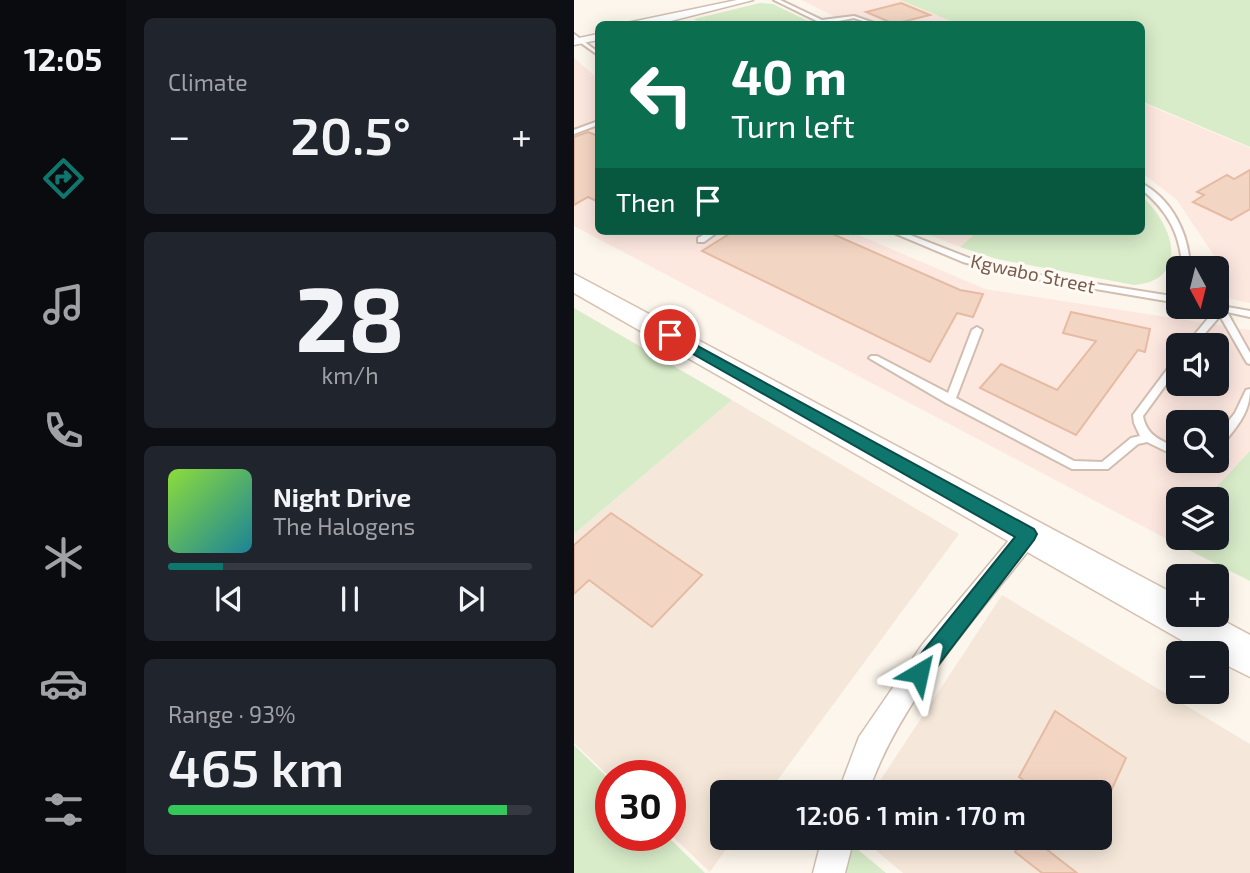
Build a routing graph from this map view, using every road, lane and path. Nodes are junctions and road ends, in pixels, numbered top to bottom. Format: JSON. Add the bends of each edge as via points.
{"nodes":[{"id":1,"x":748,"y":0,"type":"edge"},
{"id":2,"x":776,"y":0,"type":"edge"},
{"id":3,"x":683,"y":16,"type":"junction"},
{"id":4,"x":648,"y":21,"type":"edge"},
{"id":5,"x":662,"y":21,"type":"edge"},
{"id":6,"x":819,"y":21,"type":"edge"},
{"id":7,"x":833,"y":21,"type":"edge"},
{"id":8,"x":866,"y":21,"type":"edge"},
{"id":9,"x":595,"y":31,"type":"edge"},
{"id":10,"x":595,"y":37,"type":"edge"},
{"id":11,"x":576,"y":39,"type":"edge"},
{"id":12,"x":595,"y":52,"type":"edge"},
{"id":13,"x":595,"y":124,"type":"edge"},
{"id":14,"x":574,"y":132,"type":"edge"},
{"id":15,"x":1145,"y":188,"type":"edge"},
{"id":16,"x":709,"y":235,"type":"edge"},
{"id":17,"x":903,"y":235,"type":"edge"},
{"id":18,"x":701,"y":240,"type":"dead end"},
{"id":19,"x":1185,"y":256,"type":"edge"},
{"id":20,"x":574,"y":282,"type":"edge"},
{"id":21,"x":1166,"y":298,"type":"edge"},
{"id":22,"x":1229,"y":310,"type":"edge"},
{"id":23,"x":1250,"y":314,"type":"edge"},
{"id":24,"x":1212,"y":319,"type":"edge"},
{"id":25,"x":1227,"y":319,"type":"edge"},
{"id":26,"x":977,"y":330,"type":"dead end"},
{"id":27,"x":1200,"y":333,"type":"edge"},
{"id":28,"x":874,"y":358,"type":"dead end"},
{"id":29,"x":1250,"y":361,"type":"edge"},
{"id":30,"x":1166,"y":377,"type":"edge"},
{"id":31,"x":1250,"y":393,"type":"edge"},
{"id":32,"x":950,"y":400,"type":"junction"},
{"id":33,"x":1229,"y":428,"type":"edge"},
{"id":34,"x":1147,"y":439,"type":"junction"},
{"id":35,"x":1166,"y":448,"type":"edge"},
{"id":36,"x":1028,"y":534,"type":"junction"},
{"id":37,"x":1250,"y":657,"type":"edge"},
{"id":38,"x":858,"y":780,"type":"edge"},
{"id":39,"x":835,"y":850,"type":"edge"},
{"id":40,"x":828,"y":873,"type":"edge"}],
"edges":[{"from":1,"to":3,"type":"street"},
{"from":2,"to":6,"type":"lane"},
{"from":3,"to":4,"type":"street"},
{"from":3,"to":5,"type":"street"},
{"from":7,"to":8,"type":"lane","via":[[854,17]]},
{"from":9,"to":11,"type":"street"},
{"from":10,"to":11,"type":"street"},
{"from":11,"to":12,"type":"lane"},
{"from":13,"to":14,"type":"lane"},
{"from":15,"to":19,"type":"lane","via":[[1177,223]]},
{"from":16,"to":18,"type":"lane"},
{"from":17,"to":21,"type":"lane","name":"Kgwabo Street","via":[[1007,272]]},
{"from":20,"to":36,"type":"main road"},
{"from":22,"to":23,"type":"lane"},
{"from":24,"to":27,"type":"lane"},
{"from":25,"to":29,"type":"lane"},
{"from":26,"to":32,"type":"lane"},
{"from":28,"to":32,"type":"lane"},
{"from":30,"to":34,"type":"lane","via":[[1138,415],[1138,425]]},
{"from":31,"to":33,"type":"lane"},
{"from":32,"to":34,"type":"lane","via":[[1072,466],[1104,466],[1135,441]]},
{"from":34,"to":35,"type":"lane"},
{"from":36,"to":37,"type":"main road"},
{"from":36,"to":38,"type":"street","via":[[932,654],[869,747]]},
{"from":39,"to":40,"type":"street"}]}
